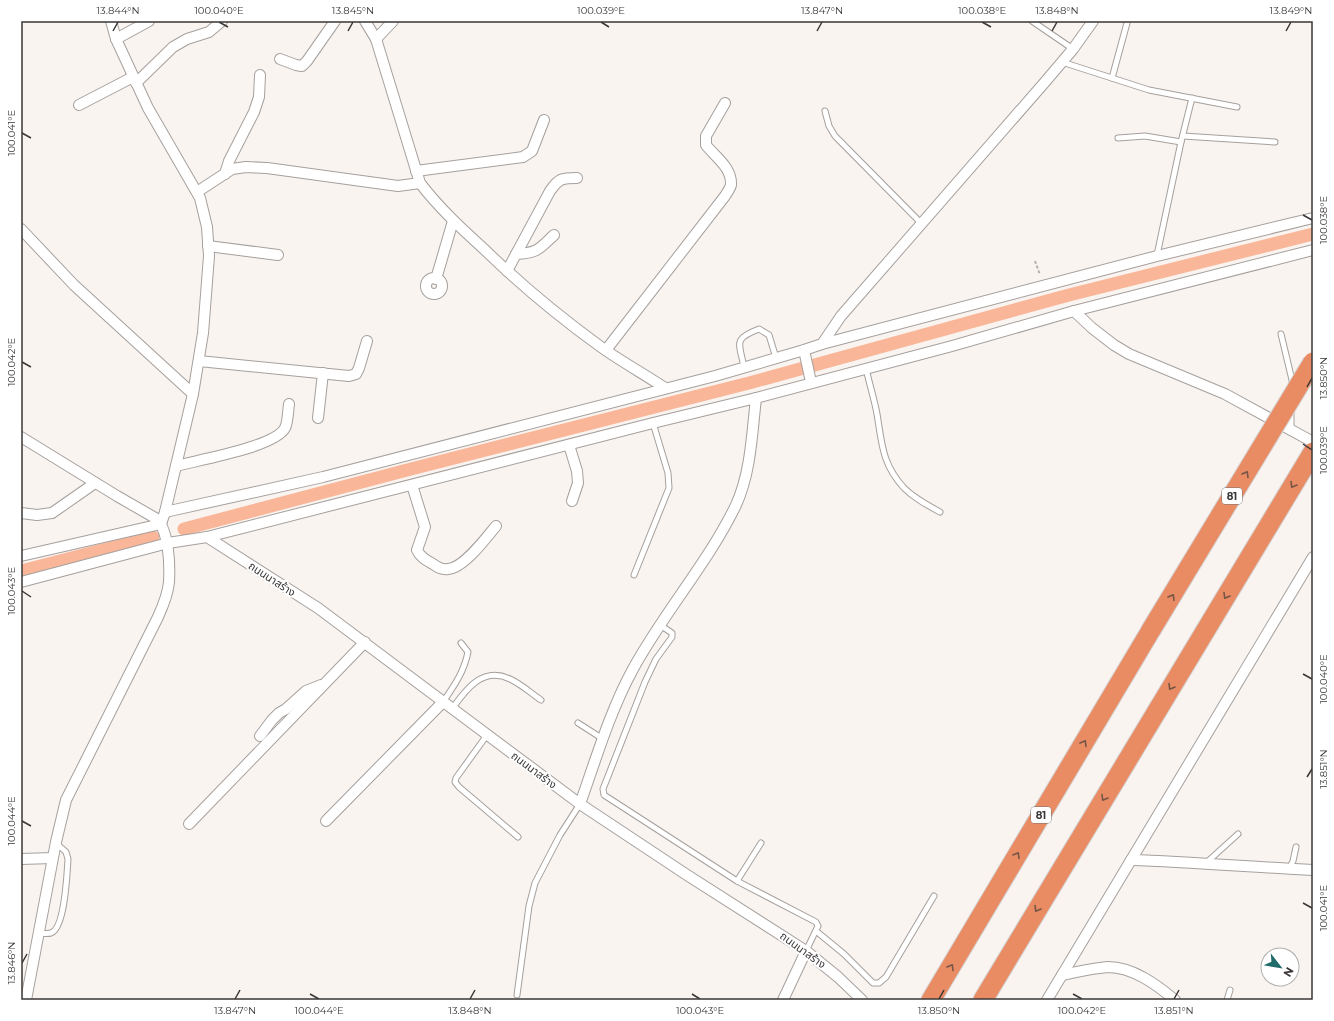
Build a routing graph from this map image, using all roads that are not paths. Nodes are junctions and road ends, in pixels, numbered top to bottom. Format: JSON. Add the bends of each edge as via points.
{"nodes":[{"id":1,"x":111,"y":21,"type":"edge"},
{"id":2,"x":149,"y":21,"type":"edge"},
{"id":3,"x":222,"y":21,"type":"edge"},
{"id":4,"x":335,"y":21,"type":"edge"},
{"id":5,"x":365,"y":21,"type":"edge"},
{"id":6,"x":393,"y":21,"type":"edge"},
{"id":7,"x":1032,"y":21,"type":"edge"},
{"id":8,"x":1093,"y":21,"type":"edge"},
{"id":9,"x":1127,"y":23,"type":"dead end"},
{"id":10,"x":116,"y":39,"type":"junction"},
{"id":11,"x":376,"y":39,"type":"junction"},
{"id":12,"x":1073,"y":49,"type":"junction"},
{"id":13,"x":280,"y":59,"type":"dead end"},
{"id":14,"x":1062,"y":62,"type":"junction"},
{"id":15,"x":260,"y":75,"type":"dead end"},
{"id":16,"x":1112,"y":78,"type":"junction"},
{"id":17,"x":135,"y":80,"type":"junction"},
{"id":18,"x":1192,"y":98,"type":"junction"},
{"id":19,"x":725,"y":103,"type":"dead end"},
{"id":20,"x":79,"y":105,"type":"dead end"},
{"id":21,"x":1237,"y":107,"type":"dead end"},
{"id":22,"x":825,"y":111,"type":"dead end"},
{"id":23,"x":544,"y":120,"type":"dead end"},
{"id":24,"x":1118,"y":138,"type":"dead end"},
{"id":25,"x":1182,"y":139,"type":"junction"},
{"id":26,"x":1276,"y":142,"type":"dead end"},
{"id":27,"x":416,"y":172,"type":"junction"},
{"id":28,"x":225,"y":174,"type":"junction"},
{"id":29,"x":577,"y":178,"type":"dead end"},
{"id":30,"x":420,"y":183,"type":"junction"},
{"id":31,"x":197,"y":192,"type":"junction"},
{"id":32,"x":1313,"y":218,"type":"edge"},
{"id":33,"x":453,"y":221,"type":"junction"},
{"id":34,"x":921,"y":223,"type":"junction"},
{"id":35,"x":21,"y":229,"type":"edge"},
{"id":36,"x":554,"y":235,"type":"dead end"},
{"id":37,"x":208,"y":246,"type":"junction"},
{"id":38,"x":1313,"y":250,"type":"edge"},
{"id":39,"x":516,"y":254,"type":"junction"},
{"id":40,"x":278,"y":255,"type":"dead end"},
{"id":41,"x":1157,"y":256,"type":"junction"},
{"id":42,"x":507,"y":270,"type":"junction"},
{"id":43,"x":436,"y":279,"type":"dead end"},
{"id":44,"x":1074,"y":311,"type":"junction"},
{"id":45,"x":1281,"y":334,"type":"dead end"},
{"id":46,"x":367,"y":341,"type":"dead end"},
{"id":47,"x":822,"y":344,"type":"junction"},
{"id":48,"x":606,"y":350,"type":"junction"},
{"id":49,"x":805,"y":354,"type":"junction"},
{"id":50,"x":776,"y":358,"type":"junction"},
{"id":51,"x":199,"y":361,"type":"junction"},
{"id":52,"x":1313,"y":362,"type":"edge"},
{"id":53,"x":744,"y":367,"type":"junction"},
{"id":54,"x":866,"y":368,"type":"junction"},
{"id":55,"x":323,"y":373,"type":"junction"},
{"id":56,"x":810,"y":379,"type":"junction"},
{"id":57,"x":665,"y":388,"type":"junction"},
{"id":58,"x":193,"y":394,"type":"junction"},
{"id":59,"x":756,"y":398,"type":"junction"},
{"id":60,"x":289,"y":404,"type":"dead end"},
{"id":61,"x":318,"y":418,"type":"dead end"},
{"id":62,"x":653,"y":423,"type":"junction"},
{"id":63,"x":1291,"y":431,"type":"junction"},
{"id":64,"x":21,"y":437,"type":"edge"},
{"id":65,"x":1313,"y":442,"type":"edge"},
{"id":66,"x":569,"y":445,"type":"junction"},
{"id":67,"x":1313,"y":452,"type":"edge"},
{"id":68,"x":176,"y":466,"type":"junction"},
{"id":69,"x":95,"y":483,"type":"junction"},
{"id":70,"x":412,"y":485,"type":"junction"},
{"id":71,"x":572,"y":501,"type":"dead end"},
{"id":72,"x":165,"y":512,"type":"junction"},
{"id":73,"x":940,"y":512,"type":"dead end"},
{"id":74,"x":21,"y":513,"type":"edge"},
{"id":75,"x":161,"y":524,"type":"junction"},
{"id":76,"x":496,"y":526,"type":"dead end"},
{"id":77,"x":207,"y":537,"type":"junction"},
{"id":78,"x":168,"y":543,"type":"junction"},
{"id":79,"x":21,"y":556,"type":"edge"},
{"id":80,"x":1313,"y":558,"type":"edge"},
{"id":81,"x":634,"y":575,"type":"dead end"},
{"id":82,"x":21,"y":582,"type":"edge"},
{"id":83,"x":660,"y":625,"type":"junction"},
{"id":84,"x":365,"y":642,"type":"junction"},
{"id":85,"x":461,"y":643,"type":"dead end"},
{"id":86,"x":325,"y":684,"type":"junction"},
{"id":87,"x":542,"y":700,"type":"dead end"},
{"id":88,"x":443,"y":702,"type":"junction"},
{"id":89,"x":452,"y":709,"type":"junction"},
{"id":90,"x":578,"y":723,"type":"dead end"},
{"id":91,"x":487,"y":735,"type":"junction"},
{"id":92,"x":260,"y":736,"type":"dead end"},
{"id":93,"x":603,"y":740,"type":"junction"},
{"id":94,"x":580,"y":804,"type":"junction"},
{"id":95,"x":326,"y":822,"type":"dead end"},
{"id":96,"x":189,"y":824,"type":"dead end"},
{"id":97,"x":1238,"y":834,"type":"dead end"},
{"id":98,"x":518,"y":836,"type":"dead end"},
{"id":99,"x":56,"y":842,"type":"junction"},
{"id":100,"x":761,"y":843,"type":"dead end"},
{"id":101,"x":1296,"y":847,"type":"dead end"},
{"id":102,"x":52,"y":858,"type":"junction"},
{"id":103,"x":21,"y":859,"type":"edge"},
{"id":104,"x":1131,"y":860,"type":"junction"},
{"id":105,"x":1204,"y":864,"type":"junction"},
{"id":106,"x":1289,"y":869,"type":"junction"},
{"id":107,"x":1313,"y":870,"type":"edge"},
{"id":108,"x":737,"y":881,"type":"junction"},
{"id":109,"x":934,"y":896,"type":"dead end"},
{"id":110,"x":816,"y":931,"type":"junction"},
{"id":111,"x":38,"y":933,"type":"junction"},
{"id":112,"x":806,"y":951,"type":"junction"},
{"id":113,"x":1062,"y":975,"type":"junction"},
{"id":114,"x":25,"y":981,"type":"edge"},
{"id":115,"x":1230,"y":990,"type":"dead end"},
{"id":116,"x":517,"y":995,"type":"dead end"},
{"id":117,"x":26,"y":1000,"type":"edge"},
{"id":118,"x":783,"y":1000,"type":"edge"},
{"id":119,"x":862,"y":1000,"type":"edge"},
{"id":120,"x":931,"y":1000,"type":"edge"},
{"id":121,"x":983,"y":1000,"type":"edge"},
{"id":122,"x":1047,"y":1000,"type":"edge"},
{"id":123,"x":1175,"y":1000,"type":"edge"},
{"id":124,"x":1226,"y":1000,"type":"edge"}],
"edges":[{"from":1,"to":10,"type":"street"},
{"from":2,"to":10,"type":"street"},
{"from":3,"to":17,"type":"street","via":[[209,32],[173,47]]},
{"from":4,"to":13,"type":"street","via":[[302,66]]},
{"from":5,"to":11,"type":"street"},
{"from":6,"to":11,"type":"street"},
{"from":7,"to":12,"type":"lane"},
{"from":8,"to":12,"type":"street"},
{"from":9,"to":16,"type":"lane"},
{"from":10,"to":17,"type":"street"},
{"from":11,"to":27,"type":"street"},
{"from":12,"to":14,"type":"street"},
{"from":14,"to":16,"type":"lane"},
{"from":14,"to":34,"type":"street"},
{"from":15,"to":28,"type":"street","via":[[254,112]]},
{"from":16,"to":18,"type":"lane","via":[[1149,90]]},
{"from":17,"to":20,"type":"street"},
{"from":17,"to":31,"type":"street","via":[[148,108]]},
{"from":18,"to":21,"type":"lane"},
{"from":18,"to":25,"type":"lane"},
{"from":19,"to":48,"type":"street","via":[[706,136],[706,145],[722,160],[729,173],[731,186]]},
{"from":22,"to":34,"type":"lane","via":[[829,126],[838,140]]},
{"from":23,"to":27,"type":"street","via":[[532,151],[524,157]]},
{"from":24,"to":25,"type":"lane","via":[[1145,136]]},
{"from":25,"to":26,"type":"lane"},
{"from":25,"to":41,"type":"lane"},
{"from":27,"to":30,"type":"street"},
{"from":28,"to":30,"type":"street","via":[[232,169],[246,167],[398,186]]},
{"from":28,"to":31,"type":"street"},
{"from":29,"to":39,"type":"street","via":[[566,178],[557,182]]},
{"from":30,"to":33,"type":"street"},
{"from":31,"to":37,"type":"street","via":[[207,227]]},
{"from":32,"to":41,"type":"street"},
{"from":33,"to":42,"type":"street"},
{"from":33,"to":43,"type":"street"},
{"from":34,"to":47,"type":"street","via":[[841,316]]},
{"from":35,"to":58,"type":"street","via":[[74,285]]},
{"from":36,"to":39,"type":"street","via":[[539,249],[531,253]]},
{"from":37,"to":40,"type":"street"},
{"from":37,"to":51,"type":"street"},
{"from":38,"to":44,"type":"street"},
{"from":39,"to":42,"type":"street"},
{"from":41,"to":47,"type":"street"},
{"from":42,"to":48,"type":"street"},
{"from":44,"to":54,"type":"street"},
{"from":44,"to":63,"type":"street","via":[[1092,328],[1129,354],[1225,394]]},
{"from":45,"to":63,"type":"lane","via":[[1292,380]]},
{"from":46,"to":55,"type":"street","via":[[356,374],[350,376]]},
{"from":47,"to":49,"type":"street"},
{"from":48,"to":57,"type":"street"},
{"from":49,"to":50,"type":"street"},
{"from":49,"to":56,"type":"street"},
{"from":50,"to":53,"type":"street"},
{"from":50,"to":53,"type":"lane","via":[[769,335],[760,329],[741,338],[739,344]]},
{"from":51,"to":55,"type":"street"},
{"from":51,"to":58,"type":"street"},
{"from":120,"to":52,"type":"highway","number":"81","one_way":true,"bridge":true},
{"from":53,"to":57,"type":"street"},
{"from":54,"to":56,"type":"street"},
{"from":54,"to":73,"type":"lane","via":[[886,461],[904,488]]},
{"from":55,"to":61,"type":"street"},
{"from":56,"to":59,"type":"street"},
{"from":57,"to":72,"type":"street","via":[[323,477]]},
{"from":58,"to":68,"type":"street"},
{"from":59,"to":62,"type":"street"},
{"from":59,"to":83,"type":"street","via":[[747,469],[736,504],[706,557]]},
{"from":60,"to":68,"type":"street","via":[[286,428],[278,436],[258,445]]},
{"from":62,"to":66,"type":"street"},
{"from":62,"to":81,"type":"lane","via":[[668,473],[669,488]]},
{"from":63,"to":65,"type":"street"},
{"from":64,"to":69,"type":"street"},
{"from":66,"to":70,"type":"street"},
{"from":66,"to":71,"type":"street","via":[[577,470],[578,483]]},
{"from":67,"to":121,"type":"highway","one_way":true},
{"from":68,"to":72,"type":"street"},
{"from":69,"to":74,"type":"street","via":[[52,513]]},
{"from":69,"to":75,"type":"street","via":[[153,516]]},
{"from":70,"to":76,"type":"street","via":[[425,527],[417,550],[419,555],[438,567],[447,570],[464,561]]},
{"from":70,"to":77,"type":"street"},
{"from":72,"to":75,"type":"street"},
{"from":75,"to":78,"type":"street"},
{"from":75,"to":79,"type":"street"},
{"from":77,"to":78,"type":"street"},
{"from":77,"to":84,"type":"street","name":"ถนนนาสร้าง","via":[[318,608]]},
{"from":78,"to":82,"type":"street"},
{"from":78,"to":99,"type":"street","via":[[169,582],[165,600],[66,800]]},
{"from":80,"to":104,"type":"street"},
{"from":83,"to":93,"type":"street","via":[[633,669]]},
{"from":83,"to":108,"type":"lane","via":[[672,633],[672,638],[656,659],[645,682],[603,789],[604,795]]},
{"from":84,"to":86,"type":"street"},
{"from":84,"to":88,"type":"street","name":"ถนนนาสร้าง"},
{"from":85,"to":88,"type":"lane","via":[[468,652],[466,665]]},
{"from":86,"to":92,"type":"street","via":[[306,692],[279,713]]},
{"from":86,"to":96,"type":"street"},
{"from":87,"to":89,"type":"lane","via":[[510,679],[489,675],[465,691]]},
{"from":88,"to":89,"type":"street","name":"ถนนนาสร้าง"},
{"from":88,"to":95,"type":"street"},
{"from":89,"to":91,"type":"street","name":"ถนนนาสร้าง"},
{"from":90,"to":93,"type":"lane"},
{"from":91,"to":94,"type":"street","name":"ถนนนาสร้าง"},
{"from":91,"to":98,"type":"lane","via":[[455,782]]},
{"from":93,"to":94,"type":"street"},
{"from":94,"to":112,"type":"street","name":"ถนนนาสร้าง"},
{"from":94,"to":116,"type":"lane","via":[[560,835],[535,883],[529,906]]},
{"from":97,"to":105,"type":"lane"},
{"from":99,"to":102,"type":"street"},
{"from":99,"to":111,"type":"lane","via":[[66,852],[68,859],[62,917],[57,928],[50,933]]},
{"from":100,"to":108,"type":"lane"},
{"from":101,"to":106,"type":"lane"},
{"from":102,"to":103,"type":"street"},
{"from":102,"to":111,"type":"street"},
{"from":104,"to":105,"type":"street"},
{"from":104,"to":113,"type":"street"},
{"from":105,"to":106,"type":"street"},
{"from":106,"to":107,"type":"street"},
{"from":108,"to":110,"type":"lane","via":[[816,922]]},
{"from":109,"to":110,"type":"lane","via":[[886,977],[878,983],[874,983]]},
{"from":110,"to":112,"type":"lane"},
{"from":111,"to":114,"type":"street"},
{"from":112,"to":118,"type":"street"},
{"from":112,"to":119,"type":"street","name":"ถนนนาสร้าง"},
{"from":113,"to":122,"type":"street"},
{"from":113,"to":123,"type":"street","via":[[1109,967],[1122,969],[1138,974]]},
{"from":114,"to":117,"type":"street"},
{"from":115,"to":124,"type":"lane"}]}
